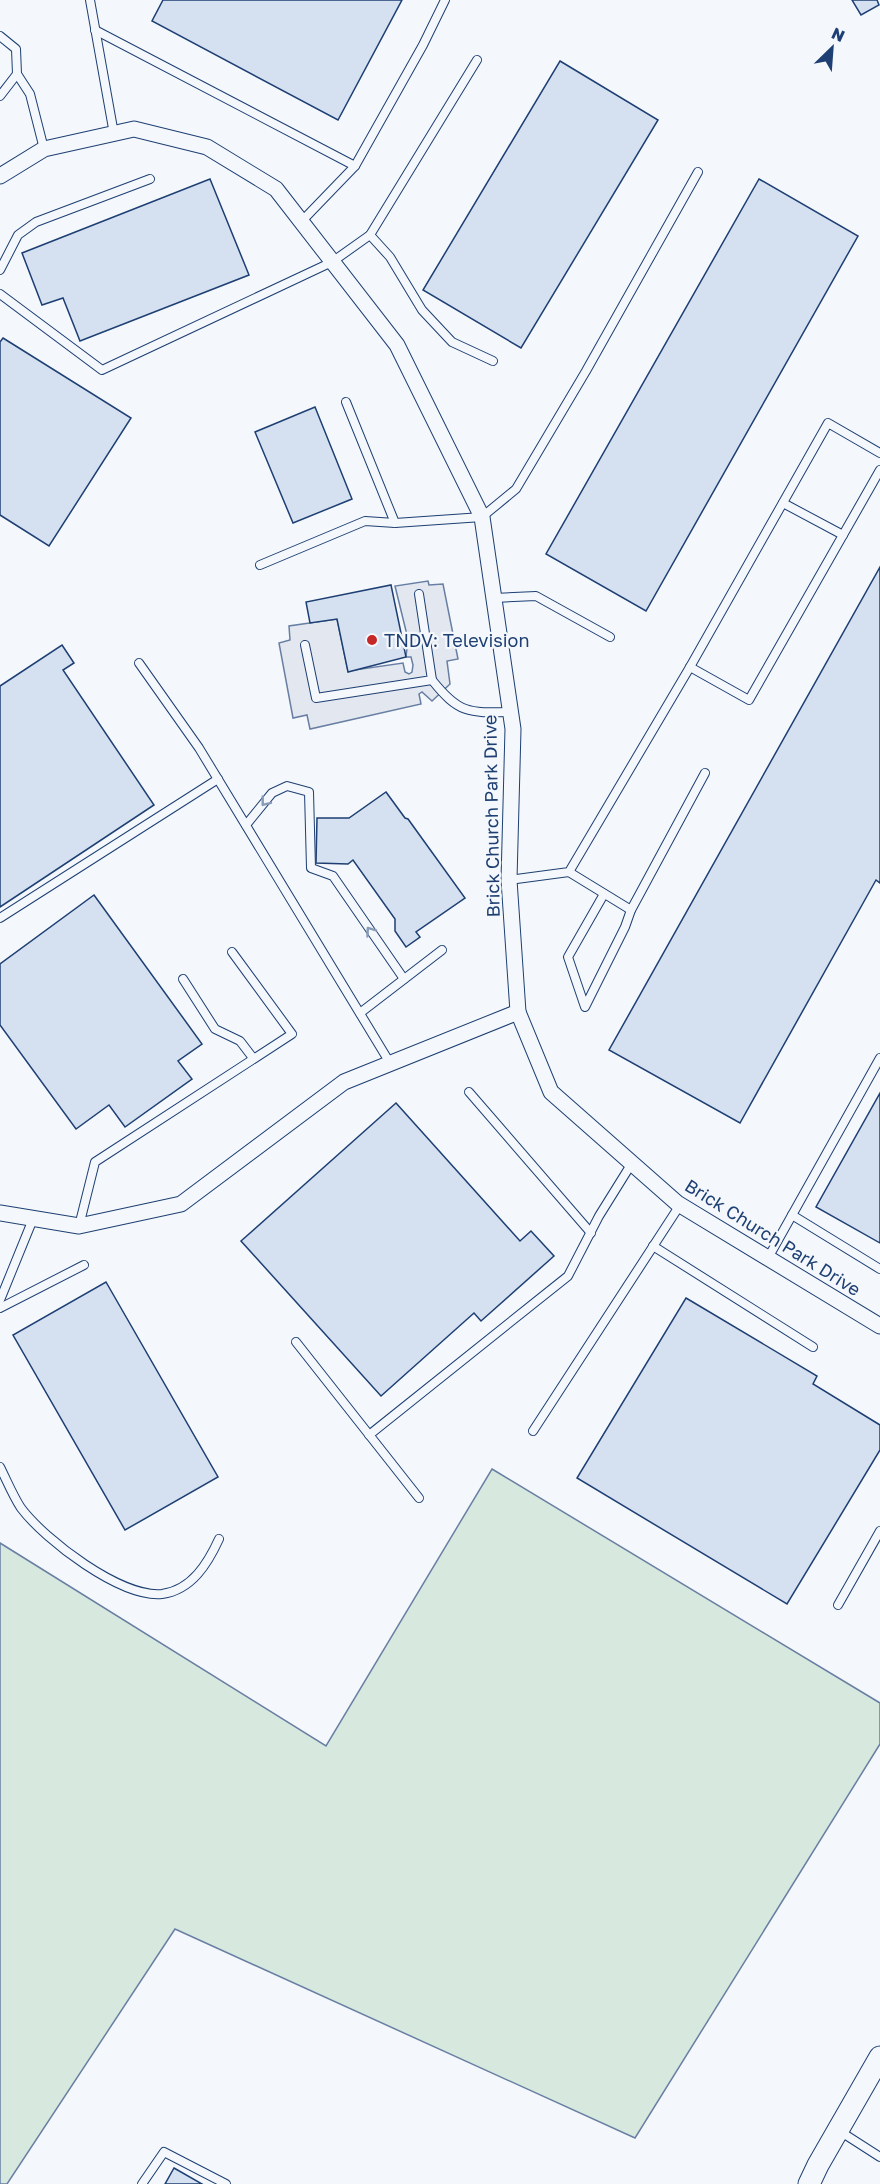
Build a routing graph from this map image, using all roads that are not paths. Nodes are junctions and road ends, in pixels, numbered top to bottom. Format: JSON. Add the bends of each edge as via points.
{"nodes":[{"id":1,"x":90,"y":0,"type":"edge"},
{"id":2,"x":445,"y":0,"type":"edge"},
{"id":3,"x":95,"y":30,"type":"junction"},
{"id":4,"x":0,"y":36,"type":"edge"},
{"id":5,"x":477,"y":60,"type":"dead end"},
{"id":6,"x":17,"y":74,"type":"junction"},
{"id":7,"x":0,"y":96,"type":"edge"},
{"id":8,"x":114,"y":134,"type":"junction"},
{"id":9,"x":44,"y":150,"type":"junction"},
{"id":10,"x":355,"y":166,"type":"junction"},
{"id":11,"x":698,"y":172,"type":"dead end"},
{"id":12,"x":0,"y":176,"type":"edge"},
{"id":13,"x":150,"y":179,"type":"dead end"},
{"id":14,"x":301,"y":222,"type":"junction"},
{"id":15,"x":369,"y":235,"type":"junction"},
{"id":16,"x":332,"y":262,"type":"junction"},
{"id":17,"x":0,"y":270,"type":"edge"},
{"id":18,"x":0,"y":294,"type":"edge"},
{"id":19,"x":493,"y":361,"type":"dead end"},
{"id":20,"x":346,"y":402,"type":"dead end"},
{"id":21,"x":880,"y":453,"type":"edge"},
{"id":22,"x":880,"y":470,"type":"edge"},
{"id":23,"x":783,"y":503,"type":"junction"},
{"id":24,"x":482,"y":517,"type":"junction"},
{"id":25,"x":395,"y":523,"type":"junction"},
{"id":26,"x":843,"y":535,"type":"junction"},
{"id":27,"x":260,"y":565,"type":"dead end"},
{"id":28,"x":419,"y":594,"type":"dead end"},
{"id":29,"x":494,"y":598,"type":"junction"},
{"id":30,"x":610,"y":637,"type":"dead end"},
{"id":31,"x":305,"y":645,"type":"dead end"},
{"id":32,"x":139,"y":663,"type":"dead end"},
{"id":33,"x":690,"y":667,"type":"junction"},
{"id":34,"x":432,"y":680,"type":"junction"},
{"id":35,"x":511,"y":712,"type":"junction"},
{"id":36,"x":705,"y":773,"type":"dead end"},
{"id":37,"x":218,"y":779,"type":"junction"},
{"id":38,"x":246,"y":825,"type":"junction"},
{"id":39,"x":569,"y":872,"type":"junction"},
{"id":40,"x":509,"y":880,"type":"junction"},
{"id":41,"x":604,"y":894,"type":"junction"},
{"id":42,"x":631,"y":910,"type":"junction"},
{"id":43,"x":0,"y":918,"type":"edge"},
{"id":44,"x":442,"y":950,"type":"dead end"},
{"id":45,"x":232,"y":952,"type":"dead end"},
{"id":46,"x":183,"y":979,"type":"dead end"},
{"id":47,"x":404,"y":979,"type":"junction"},
{"id":48,"x":518,"y":1012,"type":"junction"},
{"id":49,"x":360,"y":1013,"type":"junction"},
{"id":50,"x":254,"y":1058,"type":"junction"},
{"id":51,"x":880,"y":1058,"type":"edge"},
{"id":52,"x":390,"y":1064,"type":"junction"},
{"id":53,"x":469,"y":1092,"type":"dead end"},
{"id":54,"x":632,"y":1163,"type":"junction"},
{"id":55,"x":680,"y":1205,"type":"junction"},
{"id":56,"x":0,"y":1213,"type":"edge"},
{"id":57,"x":792,"y":1215,"type":"junction"},
{"id":58,"x":33,"y":1219,"type":"junction"},
{"id":59,"x":79,"y":1226,"type":"junction"},
{"id":60,"x":591,"y":1233,"type":"junction"},
{"id":61,"x":653,"y":1246,"type":"junction"},
{"id":62,"x":768,"y":1258,"type":"junction"},
{"id":63,"x":84,"y":1266,"type":"dead end"},
{"id":64,"x":880,"y":1269,"type":"edge"},
{"id":65,"x":0,"y":1300,"type":"edge"},
{"id":66,"x":0,"y":1308,"type":"edge"},
{"id":67,"x":880,"y":1326,"type":"edge"},
{"id":68,"x":296,"y":1342,"type":"dead end"},
{"id":69,"x":813,"y":1347,"type":"dead end"},
{"id":70,"x":533,"y":1431,"type":"dead end"},
{"id":71,"x":369,"y":1435,"type":"junction"},
{"id":72,"x":0,"y":1467,"type":"edge"},
{"id":73,"x":419,"y":1498,"type":"dead end"},
{"id":74,"x":880,"y":1531,"type":"edge"},
{"id":75,"x":219,"y":1539,"type":"dead end"},
{"id":76,"x":838,"y":1605,"type":"dead end"},
{"id":77,"x":880,"y":2057,"type":"edge"},
{"id":78,"x":838,"y":2130,"type":"junction"},
{"id":79,"x":880,"y":2157,"type":"edge"},
{"id":80,"x":142,"y":2184,"type":"edge"},
{"id":81,"x":226,"y":2184,"type":"edge"},
{"id":82,"x":810,"y":2184,"type":"edge"}],
"edges":[{"from":1,"to":3,"type":"lane"},
{"from":2,"to":10,"type":"lane"},
{"from":3,"to":8,"type":"lane"},
{"from":3,"to":10,"type":"lane"},
{"from":4,"to":6,"type":"lane","via":[[16,49]]},
{"from":5,"to":15,"type":"lane"},
{"from":6,"to":7,"type":"lane"},
{"from":6,"to":9,"type":"lane","via":[[30,94]]},
{"from":8,"to":9,"type":"street","name":"Brick Church Park Drive"},
{"from":8,"to":14,"type":"street","name":"Brick Church Park Drive","via":[[134,129],[207,147],[276,189]]},
{"from":9,"to":12,"type":"street","name":"Brick Church Park Drive"},
{"from":10,"to":14,"type":"lane"},
{"from":11,"to":24,"type":"lane","via":[[516,489]]},
{"from":13,"to":17,"type":"lane","via":[[36,222],[18,234]]},
{"from":14,"to":16,"type":"street","name":"Brick Church Park Drive"},
{"from":15,"to":16,"type":"lane"},
{"from":15,"to":19,"type":"lane","via":[[390,257],[423,310],[452,342]]},
{"from":16,"to":18,"type":"lane","via":[[102,370]]},
{"from":16,"to":24,"type":"street","name":"Brick Church Park Drive","via":[[397,345]]},
{"from":20,"to":25,"type":"lane"},
{"from":21,"to":23,"type":"lane","via":[[828,423]]},
{"from":22,"to":26,"type":"lane"},
{"from":23,"to":26,"type":"lane"},
{"from":23,"to":33,"type":"lane"},
{"from":24,"to":25,"type":"lane"},
{"from":24,"to":29,"type":"street","name":"Brick Church Park Drive"},
{"from":25,"to":27,"type":"lane","via":[[365,521]]},
{"from":26,"to":33,"type":"lane","via":[[749,700]]},
{"from":28,"to":34,"type":"lane"},
{"from":29,"to":30,"type":"lane","via":[[536,596]]},
{"from":29,"to":35,"type":"street","name":"Brick Church Park Drive"},
{"from":31,"to":34,"type":"lane","via":[[316,698]]},
{"from":32,"to":37,"type":"lane"},
{"from":33,"to":39,"type":"lane"},
{"from":34,"to":35,"type":"lane","via":[[454,705],[465,710]]},
{"from":35,"to":40,"type":"street","name":"Brick Church Park Drive"},
{"from":36,"to":42,"type":"lane"},
{"from":37,"to":38,"type":"lane"},
{"from":37,"to":43,"type":"lane"},
{"from":47,"to":38,"type":"lane","one_way":true,"via":[[333,876],[311,868],[309,792],[287,786],[273,793]]},
{"from":38,"to":49,"type":"lane"},
{"from":39,"to":40,"type":"lane"},
{"from":39,"to":41,"type":"lane"},
{"from":40,"to":48,"type":"street","name":"Brick Church Park Drive"},
{"from":41,"to":42,"type":"lane"},
{"from":41,"to":42,"type":"lane","via":[[568,957],[585,1007]]},
{"from":44,"to":47,"type":"lane"},
{"from":45,"to":50,"type":"lane","via":[[292,1034]]},
{"from":46,"to":50,"type":"lane","via":[[215,1029],[240,1041]]},
{"from":47,"to":49,"type":"lane"},
{"from":48,"to":52,"type":"street"},
{"from":48,"to":54,"type":"street","name":"Brick Church Park Drive","via":[[551,1092]]},
{"from":49,"to":52,"type":"lane"},
{"from":50,"to":59,"type":"lane","via":[[95,1162]]},
{"from":51,"to":57,"type":"lane"},
{"from":52,"to":59,"type":"street","via":[[344,1082],[181,1204]]},
{"from":53,"to":60,"type":"lane"},
{"from":54,"to":55,"type":"street","name":"Brick Church Park Drive"},
{"from":54,"to":60,"type":"lane"},
{"from":55,"to":61,"type":"lane"},
{"from":55,"to":62,"type":"street","name":"Brick Church Park Drive"},
{"from":56,"to":58,"type":"street"},
{"from":57,"to":62,"type":"lane"},
{"from":57,"to":64,"type":"lane"},
{"from":58,"to":59,"type":"street"},
{"from":58,"to":65,"type":"lane"},
{"from":60,"to":71,"type":"lane","via":[[568,1276]]},
{"from":61,"to":69,"type":"lane"},
{"from":61,"to":70,"type":"lane"},
{"from":62,"to":67,"type":"street","name":"Brick Church Park Drive"},
{"from":63,"to":66,"type":"lane"},
{"from":68,"to":71,"type":"lane"},
{"from":71,"to":73,"type":"lane"},
{"from":72,"to":75,"type":"lane","via":[[20,1506],[41,1531],[128,1589],[162,1594],[188,1584],[209,1561]]},
{"from":74,"to":76,"type":"lane"},
{"from":77,"to":78,"type":"main road"},
{"from":78,"to":79,"type":"lane"},
{"from":78,"to":82,"type":"main road"},
{"from":80,"to":81,"type":"lane","via":[[164,2152]]}]}
